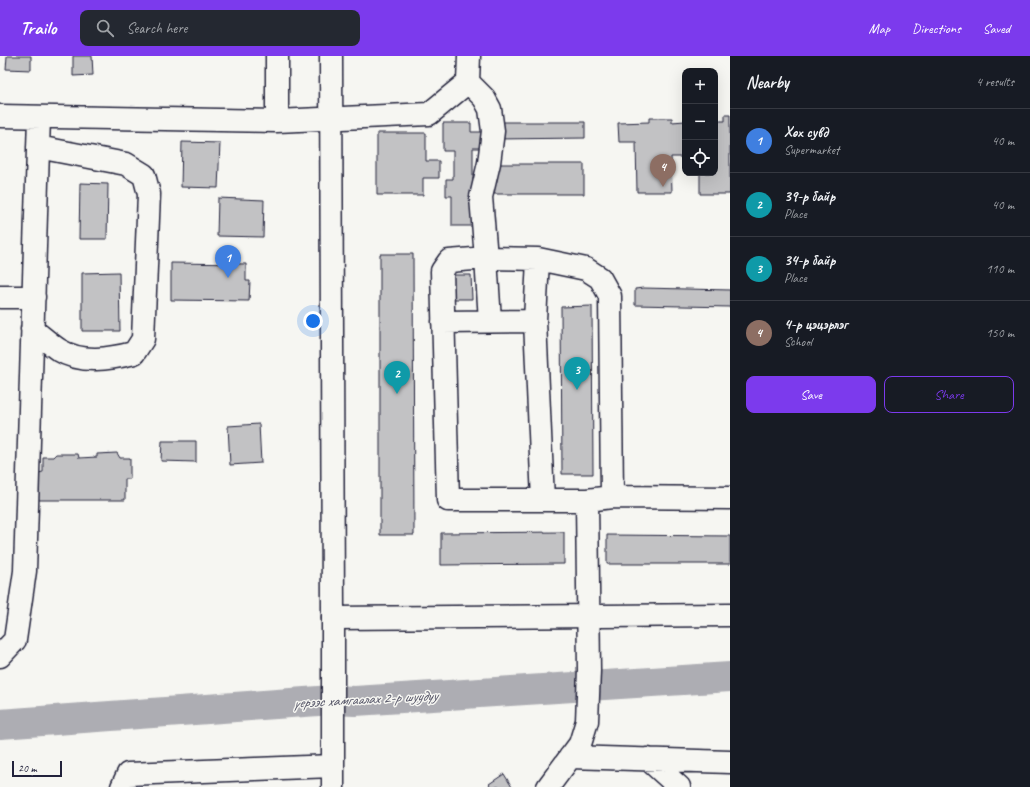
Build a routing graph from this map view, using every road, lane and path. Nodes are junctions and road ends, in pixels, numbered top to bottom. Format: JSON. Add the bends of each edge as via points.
{"nodes":[{"id":1,"x":277,"y":56,"type":"edge"},
{"id":2,"x":331,"y":56,"type":"edge"},
{"id":3,"x":468,"y":56,"type":"edge"},
{"id":4,"x":468,"y":82,"type":"junction"},
{"id":5,"x":0,"y":116,"type":"edge"},
{"id":6,"x":39,"y":117,"type":"junction"},
{"id":7,"x":331,"y":119,"type":"junction"},
{"id":8,"x":277,"y":121,"type":"junction"},
{"id":9,"x":38,"y":147,"type":"junction"},
{"id":10,"x":486,"y":258,"type":"junction"},
{"id":11,"x":538,"y":259,"type":"junction"},
{"id":12,"x":0,"y":297,"type":"edge"},
{"id":13,"x":34,"y":297,"type":"junction"},
{"id":14,"x":490,"y":321,"type":"junction"},
{"id":15,"x":535,"y":321,"type":"junction"},
{"id":16,"x":443,"y":322,"type":"junction"},
{"id":17,"x":32,"y":329,"type":"junction"},
{"id":18,"x":612,"y":497,"type":"junction"},
{"id":19,"x":730,"y":498,"type":"edge"},
{"id":20,"x":543,"y":500,"type":"junction"},
{"id":21,"x":587,"y":500,"type":"junction"},
{"id":22,"x":730,"y":615,"type":"edge"},
{"id":23,"x":588,"y":616,"type":"junction"},
{"id":24,"x":333,"y":618,"type":"junction"},
{"id":25,"x":0,"y":656,"type":"edge"},
{"id":26,"x":570,"y":757,"type":"junction"},
{"id":27,"x":648,"y":759,"type":"junction"},
{"id":28,"x":730,"y":762,"type":"edge"},
{"id":29,"x":333,"y":777,"type":"edge"},
{"id":30,"x":122,"y":787,"type":"edge"},
{"id":31,"x":548,"y":787,"type":"edge"},
{"id":32,"x":679,"y":787,"type":"edge"}],
"edges":[{"from":1,"to":8,"type":"main road"},
{"from":2,"to":7,"type":"main road"},
{"from":3,"to":4,"type":"main road"},
{"from":4,"to":7,"type":"main road","via":[[429,114]]},
{"from":4,"to":10,"type":"main road","via":[[484,98],[490,109],[493,131],[481,197]]},
{"from":5,"to":6,"type":"main road"},
{"from":6,"to":8,"type":"main road"},
{"from":6,"to":9,"type":"main road"},
{"from":7,"to":8,"type":"main road"},
{"from":7,"to":24,"type":"main road"},
{"from":9,"to":13,"type":"main road"},
{"from":9,"to":17,"type":"main road","via":[[126,164],[144,175],[149,194],[143,338],[134,353],[113,358],[87,359],[60,351]]},
{"from":10,"to":11,"type":"main road"},
{"from":10,"to":14,"type":"main road"},
{"from":10,"to":16,"type":"main road","via":[[449,261],[444,266]]},
{"from":11,"to":15,"type":"main road"},
{"from":11,"to":18,"type":"main road","via":[[586,269],[600,278],[610,296]]},
{"from":12,"to":13,"type":"main road"},
{"from":13,"to":17,"type":"main road"},
{"from":14,"to":15,"type":"main road"},
{"from":14,"to":16,"type":"main road"},
{"from":15,"to":20,"type":"main road"},
{"from":16,"to":20,"type":"main road","via":[[448,500]]},
{"from":17,"to":25,"type":"main road","via":[[25,571],[15,640]]},
{"from":18,"to":19,"type":"main road"},
{"from":18,"to":21,"type":"main road"},
{"from":20,"to":21,"type":"main road"},
{"from":21,"to":23,"type":"main road"},
{"from":22,"to":23,"type":"main road"},
{"from":23,"to":24,"type":"main road"},
{"from":23,"to":26,"type":"main road","via":[[589,700],[585,729],[580,744]]},
{"from":24,"to":29,"type":"main road"},
{"from":26,"to":27,"type":"main road"},
{"from":26,"to":31,"type":"main road"},
{"from":27,"to":28,"type":"main road"},
{"from":27,"to":32,"type":"main road"},
{"from":29,"to":30,"type":"main road","via":[[128,774]]}]}
